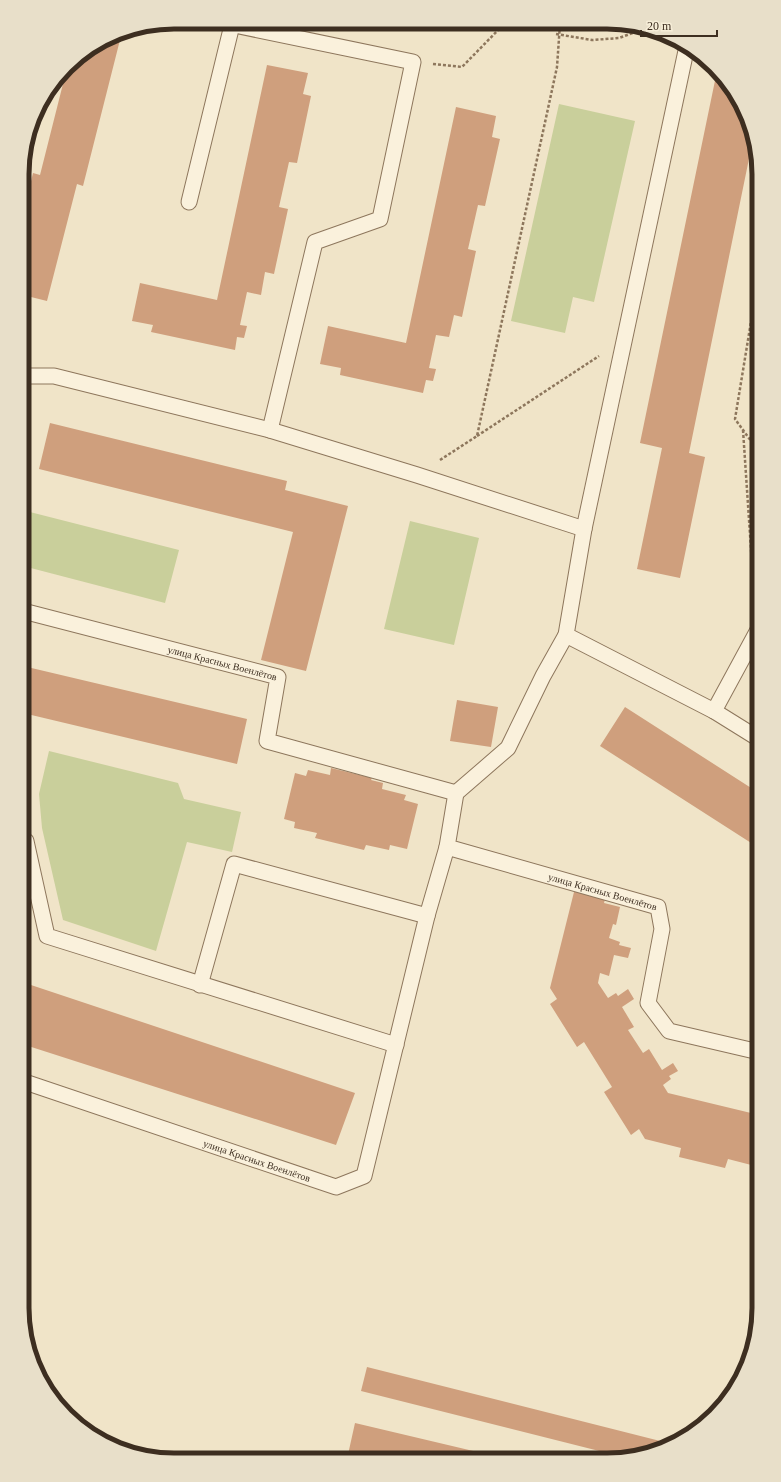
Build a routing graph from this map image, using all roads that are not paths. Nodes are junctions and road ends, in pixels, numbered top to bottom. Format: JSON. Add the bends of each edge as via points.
{"nodes":[{"id":1,"x":225,"y":29,"type":"edge"},
{"id":2,"x":251,"y":29,"type":"edge"},
{"id":3,"x":686,"y":52,"type":"edge"},
{"id":4,"x":189,"y":202,"type":"dead end"},
{"id":5,"x":29,"y":376,"type":"edge"},
{"id":6,"x":270,"y":430,"type":"junction"},
{"id":7,"x":584,"y":529,"type":"junction"},
{"id":8,"x":29,"y":613,"type":"edge"},
{"id":9,"x":566,"y":635,"type":"junction"},
{"id":10,"x":752,"y":641,"type":"edge"},
{"id":11,"x":714,"y":711,"type":"junction"},
{"id":12,"x":752,"y":735,"type":"edge"},
{"id":13,"x":456,"y":793,"type":"junction"},
{"id":14,"x":447,"y":847,"type":"junction"},
{"id":15,"x":29,"y":855,"type":"edge"},
{"id":16,"x":427,"y":916,"type":"junction"},
{"id":17,"x":200,"y":985,"type":"junction"},
{"id":18,"x":396,"y":1045,"type":"junction"},
{"id":19,"x":752,"y":1050,"type":"edge"},
{"id":20,"x":29,"y":1083,"type":"edge"}],
"edges":[{"from":1,"to":4,"type":"lane"},
{"from":2,"to":6,"type":"lane","via":[[413,62],[380,219],[315,242]]},
{"from":3,"to":7,"type":"lane"},
{"from":5,"to":6,"type":"lane","via":[[54,376]]},
{"from":6,"to":7,"type":"lane"},
{"from":7,"to":9,"type":"lane"},
{"from":8,"to":13,"type":"lane","name":"улица Красных Военлётов","via":[[278,677],[267,741]]},
{"from":9,"to":11,"type":"lane"},
{"from":9,"to":13,"type":"lane","via":[[508,748]]},
{"from":10,"to":11,"type":"lane"},
{"from":11,"to":12,"type":"lane"},
{"from":13,"to":14,"type":"lane","name":"улица Красных Военлётов"},
{"from":14,"to":16,"type":"lane","name":"улица Красных Военлётов"},
{"from":14,"to":19,"type":"lane","name":"улица Красных Военлётов","via":[[658,907],[662,929],[648,1003],[669,1031]]},
{"from":15,"to":17,"type":"lane","via":[[47,936]]},
{"from":16,"to":17,"type":"lane","via":[[234,864]]},
{"from":16,"to":18,"type":"lane","name":"улица Красных Военлётов"},
{"from":17,"to":18,"type":"lane"},
{"from":18,"to":20,"type":"lane","name":"улица Красных Военлётов","via":[[364,1176],[336,1186]]}]}
